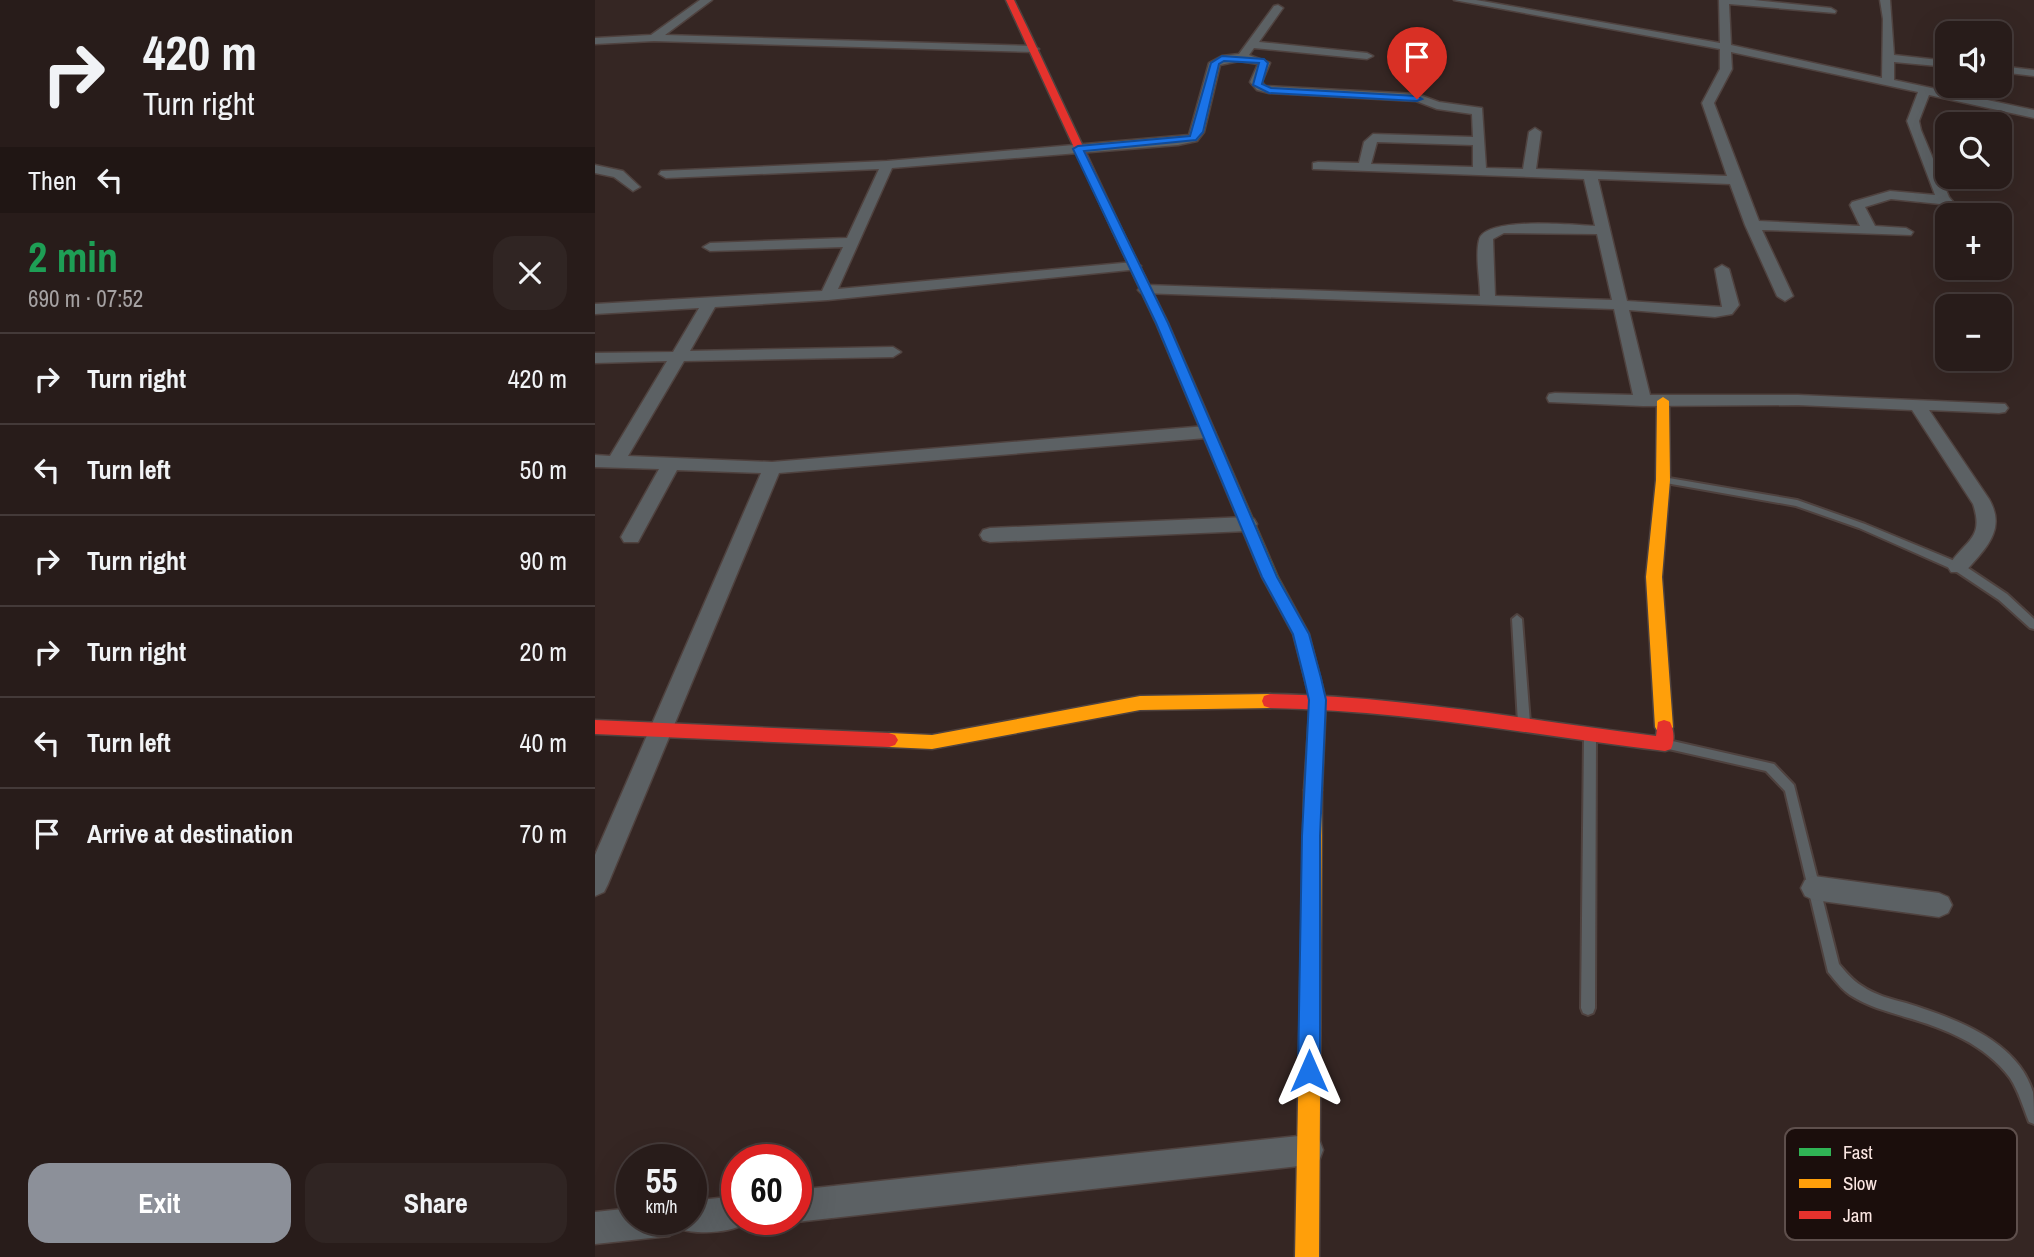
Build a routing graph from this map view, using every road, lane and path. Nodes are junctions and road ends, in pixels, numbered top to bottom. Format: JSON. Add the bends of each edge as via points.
{"nodes":[{"id":1,"x":707,"y":0,"type":"edge"},
{"id":2,"x":1010,"y":0,"type":"edge"},
{"id":3,"x":1459,"y":0,"type":"edge"},
{"id":4,"x":1549,"y":0,"type":"edge"},
{"id":5,"x":1724,"y":0,"type":"edge"},
{"id":6,"x":1885,"y":0,"type":"edge"},
{"id":7,"x":1278,"y":8,"type":"dead end"},
{"id":8,"x":1831,"y":11,"type":"dead end"},
{"id":9,"x":1537,"y":14,"type":"junction"},
{"id":10,"x":654,"y":38,"type":"junction"},
{"id":11,"x":595,"y":41,"type":"edge"},
{"id":12,"x":1251,"y":44,"type":"junction"},
{"id":13,"x":1724,"y":47,"type":"junction"},
{"id":14,"x":1034,"y":49,"type":"junction"},
{"id":15,"x":1367,"y":56,"type":"dead end"},
{"id":16,"x":1888,"y":58,"type":"junction"},
{"id":17,"x":1240,"y":59,"type":"junction"},
{"id":18,"x":1935,"y":63,"type":"edge"},
{"id":19,"x":2012,"y":70,"type":"edge"},
{"id":20,"x":2034,"y":73,"type":"edge"},
{"id":21,"x":1888,"y":81,"type":"junction"},
{"id":22,"x":1925,"y":90,"type":"junction"},
{"id":23,"x":2034,"y":114,"type":"edge"},
{"id":24,"x":1535,"y":132,"type":"dead end"},
{"id":25,"x":1480,"y":141,"type":"junction"},
{"id":26,"x":1078,"y":149,"type":"junction"},
{"id":27,"x":887,"y":165,"type":"junction"},
{"id":28,"x":1318,"y":166,"type":"dead end"},
{"id":29,"x":1364,"y":168,"type":"junction"},
{"id":30,"x":595,"y":169,"type":"edge"},
{"id":31,"x":1480,"y":172,"type":"junction"},
{"id":32,"x":1529,"y":173,"type":"junction"},
{"id":33,"x":666,"y":174,"type":"dead end"},
{"id":34,"x":1590,"y":175,"type":"junction"},
{"id":35,"x":1734,"y":180,"type":"junction"},
{"id":36,"x":633,"y":187,"type":"dead end"},
{"id":37,"x":1945,"y":200,"type":"junction"},
{"id":38,"x":1947,"y":203,"type":"edge"},
{"id":39,"x":1752,"y":225,"type":"junction"},
{"id":40,"x":1603,"y":230,"type":"junction"},
{"id":41,"x":1870,"y":231,"type":"junction"},
{"id":42,"x":1906,"y":232,"type":"dead end"},
{"id":43,"x":852,"y":243,"type":"junction"},
{"id":44,"x":710,"y":247,"type":"dead end"},
{"id":45,"x":1134,"y":266,"type":"junction"},
{"id":46,"x":1722,"y":268,"type":"dead end"},
{"id":47,"x":1146,"y":290,"type":"junction"},
{"id":48,"x":828,"y":295,"type":"junction"},
{"id":49,"x":1785,"y":296,"type":"dead end"},
{"id":50,"x":1487,"y":301,"type":"junction"},
{"id":51,"x":709,"y":305,"type":"junction"},
{"id":52,"x":1620,"y":305,"type":"junction"},
{"id":53,"x":595,"y":309,"type":"edge"},
{"id":54,"x":893,"y":352,"type":"dead end"},
{"id":55,"x":678,"y":356,"type":"junction"},
{"id":56,"x":595,"y":358,"type":"edge"},
{"id":57,"x":1555,"y":398,"type":"dead end"},
{"id":58,"x":1643,"y":401,"type":"junction"},
{"id":59,"x":1663,"y":401,"type":"junction"},
{"id":60,"x":1917,"y":405,"type":"junction"},
{"id":61,"x":1999,"y":408,"type":"dead end"},
{"id":62,"x":1206,"y":432,"type":"junction"},
{"id":63,"x":595,"y":461,"type":"edge"},
{"id":64,"x":615,"y":463,"type":"junction"},
{"id":65,"x":671,"y":465,"type":"junction"},
{"id":66,"x":772,"y":468,"type":"junction"},
{"id":67,"x":1663,"y":480,"type":"junction"},
{"id":68,"x":1247,"y":524,"type":"junction"},
{"id":69,"x":990,"y":535,"type":"dead end"},
{"id":70,"x":631,"y":537,"type":"dead end"},
{"id":71,"x":1958,"y":568,"type":"junction"},
{"id":72,"x":1517,"y":620,"type":"dead end"},
{"id":73,"x":2034,"y":625,"type":"edge"},
{"id":74,"x":1318,"y":700,"type":"junction"},
{"id":75,"x":1524,"y":723,"type":"junction"},
{"id":76,"x":595,"y":727,"type":"edge"},
{"id":77,"x":660,"y":731,"type":"junction"},
{"id":78,"x":1590,"y":736,"type":"junction"},
{"id":79,"x":1665,"y":744,"type":"junction"},
{"id":80,"x":595,"y":884,"type":"edge"},
{"id":81,"x":1814,"y":888,"type":"junction"},
{"id":82,"x":1939,"y":905,"type":"dead end"},
{"id":83,"x":1588,"y":1008,"type":"dead end"},
{"id":84,"x":2034,"y":1117,"type":"edge"},
{"id":85,"x":1308,"y":1150,"type":"junction"},
{"id":86,"x":812,"y":1204,"type":"edge"},
{"id":87,"x":616,"y":1226,"type":"edge"},
{"id":88,"x":595,"y":1228,"type":"edge"},
{"id":89,"x":1307,"y":1257,"type":"edge"}],
"edges":[{"from":1,"to":10,"type":"street"},
{"from":2,"to":14,"type":"main road"},
{"from":3,"to":9,"type":"street"},
{"from":4,"to":9,"type":"street"},
{"from":5,"to":8,"type":"street"},
{"from":5,"to":13,"type":"street"},
{"from":6,"to":16,"type":"street"},
{"from":7,"to":12,"type":"street"},
{"from":9,"to":13,"type":"street"},
{"from":10,"to":11,"type":"street"},
{"from":10,"to":14,"type":"street"},
{"from":12,"to":15,"type":"street"},
{"from":12,"to":17,"type":"street"},
{"from":13,"to":21,"type":"street"},
{"from":13,"to":35,"type":"street","via":[[1726,69],[1708,103]]},
{"from":14,"to":26,"type":"main road"},
{"from":16,"to":18,"type":"street"},
{"from":16,"to":21,"type":"street"},
{"from":17,"to":25,"type":"street","via":[[1264,63],[1256,82],[1269,90],[1417,99],[1473,109],[1480,113]]},
{"from":17,"to":26,"type":"street","via":[[1222,58],[1215,63],[1193,138]]},
{"from":19,"to":20,"type":"street"},
{"from":21,"to":22,"type":"street"},
{"from":22,"to":23,"type":"street"},
{"from":22,"to":37,"type":"street","via":[[1913,121]]},
{"from":24,"to":32,"type":"street"},
{"from":25,"to":29,"type":"street","via":[[1373,138]]},
{"from":25,"to":31,"type":"street"},
{"from":26,"to":27,"type":"street"},
{"from":26,"to":45,"type":"main road"},
{"from":27,"to":33,"type":"street"},
{"from":27,"to":43,"type":"street"},
{"from":28,"to":29,"type":"street"},
{"from":29,"to":31,"type":"street"},
{"from":30,"to":36,"type":"street","via":[[618,174]]},
{"from":31,"to":32,"type":"street"},
{"from":32,"to":34,"type":"street"},
{"from":34,"to":35,"type":"street"},
{"from":34,"to":40,"type":"street"},
{"from":35,"to":39,"type":"street"},
{"from":37,"to":38,"type":"street"},
{"from":37,"to":41,"type":"street","via":[[1890,195],[1857,205]]},
{"from":39,"to":41,"type":"street"},
{"from":39,"to":49,"type":"street"},
{"from":40,"to":50,"type":"street","via":[[1502,229],[1490,233],[1486,239]]},
{"from":40,"to":52,"type":"street"},
{"from":41,"to":42,"type":"street"},
{"from":43,"to":44,"type":"street"},
{"from":43,"to":48,"type":"street"},
{"from":45,"to":47,"type":"main road"},
{"from":45,"to":48,"type":"street"},
{"from":46,"to":52,"type":"street","via":[[1731,305],[1727,311]]},
{"from":47,"to":50,"type":"street"},
{"from":47,"to":62,"type":"main road"},
{"from":48,"to":51,"type":"street"},
{"from":50,"to":52,"type":"street"},
{"from":51,"to":53,"type":"street"},
{"from":51,"to":55,"type":"street"},
{"from":52,"to":58,"type":"street"},
{"from":54,"to":55,"type":"street"},
{"from":55,"to":56,"type":"street"},
{"from":55,"to":64,"type":"street"},
{"from":57,"to":58,"type":"street"},
{"from":58,"to":59,"type":"street"},
{"from":59,"to":60,"type":"street"},
{"from":59,"to":67,"type":"main road"},
{"from":60,"to":61,"type":"street"},
{"from":60,"to":71,"type":"street","via":[[1989,520],[1988,532]]},
{"from":62,"to":66,"type":"street"},
{"from":62,"to":68,"type":"main road"},
{"from":63,"to":64,"type":"street"},
{"from":64,"to":65,"type":"street"},
{"from":65,"to":66,"type":"street"},
{"from":65,"to":70,"type":"street"},
{"from":66,"to":77,"type":"street"},
{"from":67,"to":71,"type":"lane","via":[[1797,503]]},
{"from":67,"to":79,"type":"main road","via":[[1654,577]]},
{"from":68,"to":69,"type":"street"},
{"from":68,"to":74,"type":"main road","via":[[1301,634]]},
{"from":71,"to":73,"type":"lane","via":[[2003,597]]},
{"from":72,"to":75,"type":"lane"},
{"from":74,"to":75,"type":"main road"},
{"from":74,"to":77,"type":"main road","via":[[1140,703],[932,742]]},
{"from":74,"to":85,"type":"main road","via":[[1311,836]]},
{"from":75,"to":78,"type":"main road"},
{"from":76,"to":77,"type":"main road"},
{"from":77,"to":80,"type":"street"},
{"from":78,"to":79,"type":"main road"},
{"from":78,"to":83,"type":"lane"},
{"from":79,"to":81,"type":"lane","via":[[1770,767],[1790,789]]},
{"from":81,"to":82,"type":"street"},
{"from":81,"to":84,"type":"lane","via":[[1833,967],[1851,987],[1882,1003],[1958,1027],[2005,1059],[2029,1098]]},
{"from":85,"to":86,"type":"street"},
{"from":85,"to":89,"type":"main road"},
{"from":87,"to":88,"type":"street"}]}
